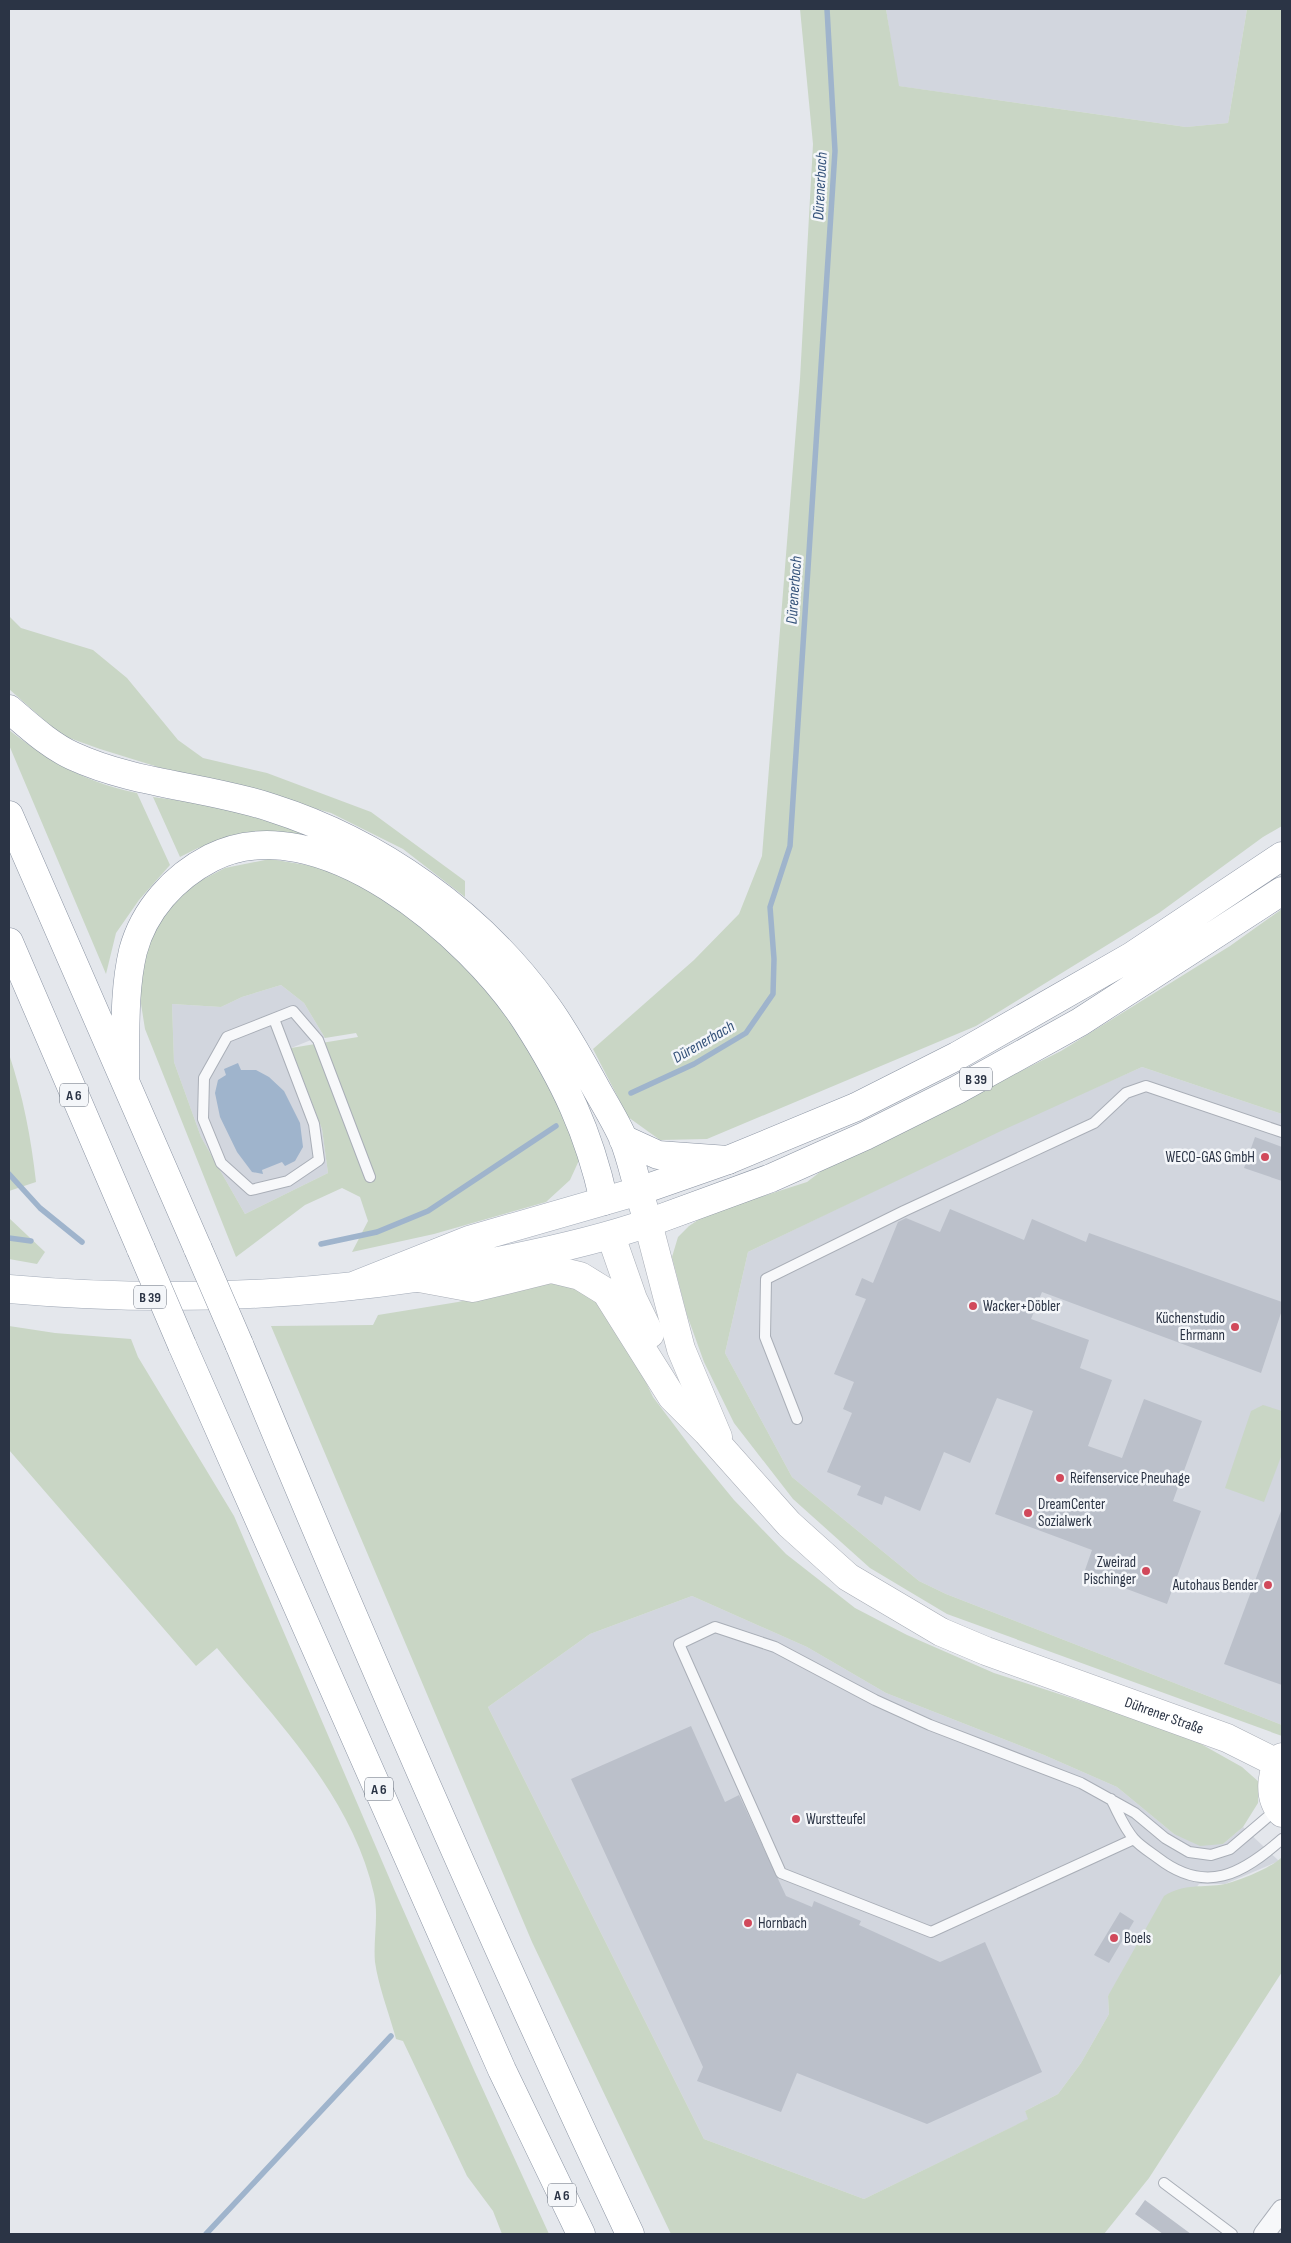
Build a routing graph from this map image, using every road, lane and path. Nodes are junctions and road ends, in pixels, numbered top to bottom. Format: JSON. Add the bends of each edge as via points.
{"nodes":[{"id":1,"x":9,"y":709,"type":"edge"},
{"id":2,"x":9,"y":815,"type":"edge"},
{"id":3,"x":1282,"y":856,"type":"edge"},
{"id":4,"x":1282,"y":891,"type":"edge"},
{"id":5,"x":9,"y":942,"type":"edge"},
{"id":6,"x":274,"y":1018,"type":"junction"},
{"id":7,"x":125,"y":1081,"type":"junction"},
{"id":8,"x":1282,"y":1132,"type":"edge"},
{"id":9,"x":623,"y":1139,"type":"junction"},
{"id":10,"x":728,"y":1160,"type":"junction"},
{"id":11,"x":370,"y":1177,"type":"dead end"},
{"id":12,"x":639,"y":1191,"type":"junction"},
{"id":13,"x":604,"y":1201,"type":"junction"},
{"id":14,"x":648,"y":1223,"type":"junction"},
{"id":15,"x":611,"y":1236,"type":"junction"},
{"id":16,"x":418,"y":1278,"type":"junction"},
{"id":17,"x":353,"y":1286,"type":"junction"},
{"id":18,"x":9,"y":1289,"type":"edge"},
{"id":19,"x":797,"y":1418,"type":"dead end"},
{"id":20,"x":706,"y":1432,"type":"junction"},
{"id":21,"x":726,"y":1454,"type":"junction"},
{"id":22,"x":1280,"y":1760,"type":"edge"},
{"id":23,"x":1110,"y":1799,"type":"junction"},
{"id":24,"x":1280,"y":1811,"type":"edge"},
{"id":25,"x":1134,"y":1839,"type":"junction"},
{"id":26,"x":1282,"y":1839,"type":"edge"},
{"id":27,"x":1164,"y":2183,"type":"dead end"},
{"id":28,"x":1282,"y":2210,"type":"edge"},
{"id":29,"x":580,"y":2234,"type":"edge"},
{"id":30,"x":630,"y":2234,"type":"edge"},
{"id":31,"x":1232,"y":2234,"type":"edge"},
{"id":32,"x":1264,"y":2234,"type":"edge"}],
"edges":[{"from":1,"to":9,"type":"main road","via":[[36,732],[72,755],[139,777],[272,808],[317,824],[395,865],[431,890],[507,958],[545,1003],[567,1036]]},
{"from":2,"to":7,"type":"main road"},
{"from":3,"to":10,"type":"main road","number":"B 39","via":[[1132,956],[957,1056],[856,1107]]},
{"from":4,"to":14,"type":"main road","number":"B 39","via":[[1080,1022],[957,1090],[771,1178]]},
{"from":5,"to":29,"type":"main road","number":"A 6","bridge":true,"via":[[182,1345],[502,2070]]},
{"from":6,"to":6,"type":"lane","via":[[227,1037],[204,1078],[203,1119],[221,1163],[251,1190],[288,1181],[319,1160],[314,1124]]},
{"from":6,"to":11,"type":"lane","via":[[294,1011],[318,1040]]},
{"from":7,"to":13,"type":"main road","via":[[128,984],[134,950],[146,921],[182,876],[216,856],[241,847],[277,844],[314,851],[349,864],[383,883],[453,938],[492,976],[525,1019],[568,1094],[584,1128]]},
{"from":7,"to":30,"type":"main road","bridge":true,"via":[[342,1592],[542,2047]]},
{"from":8,"to":19,"type":"lane","via":[[1146,1086],[1126,1093],[1094,1123],[766,1279],[765,1338]]},
{"from":9,"to":10,"type":"main road","via":[[658,1155]]},
{"from":9,"to":12,"type":"main road"},
{"from":10,"to":12,"type":"main road","number":"B 39"},
{"from":12,"to":13,"type":"main road","number":"B 39"},
{"from":12,"to":14,"type":"main road"},
{"from":13,"to":15,"type":"main road"},
{"from":13,"to":17,"type":"main road","number":"B 39","via":[[470,1240]]},
{"from":14,"to":15,"type":"main road","number":"B 39"},
{"from":14,"to":21,"type":"main road","via":[[681,1349]]},
{"from":15,"to":16,"type":"main road","number":"B 39"},
{"from":15,"to":20,"type":"main road","via":[[633,1299],[665,1366]]},
{"from":16,"to":17,"type":"main road","number":"B 39"},
{"from":16,"to":20,"type":"main road","via":[[473,1288],[551,1268],[580,1276],[606,1292],[672,1397]]},
{"from":17,"to":18,"type":"main road","number":"B 39","via":[[248,1294],[138,1297]]},
{"from":20,"to":21,"type":"main road","name":"Dührener Straße"},
{"from":21,"to":22,"type":"main road","name":"Dührener Straße","via":[[789,1524],[848,1577],[941,1632]]},
{"from":22,"to":24,"type":"main road","via":[[1272,1778],[1272,1794]]},
{"from":23,"to":24,"type":"lane","via":[[1189,1852],[1211,1855],[1230,1850]]},
{"from":23,"to":25,"type":"lane"},
{"from":23,"to":25,"type":"lane","via":[[1055,1773],[930,1725],[775,1647],[715,1627],[679,1644],[781,1873],[932,1932]]},
{"from":25,"to":26,"type":"lane","via":[[1167,1865],[1192,1877],[1217,1878],[1243,1868]]},
{"from":27,"to":31,"type":"lane"},
{"from":28,"to":32,"type":"street"}]}
